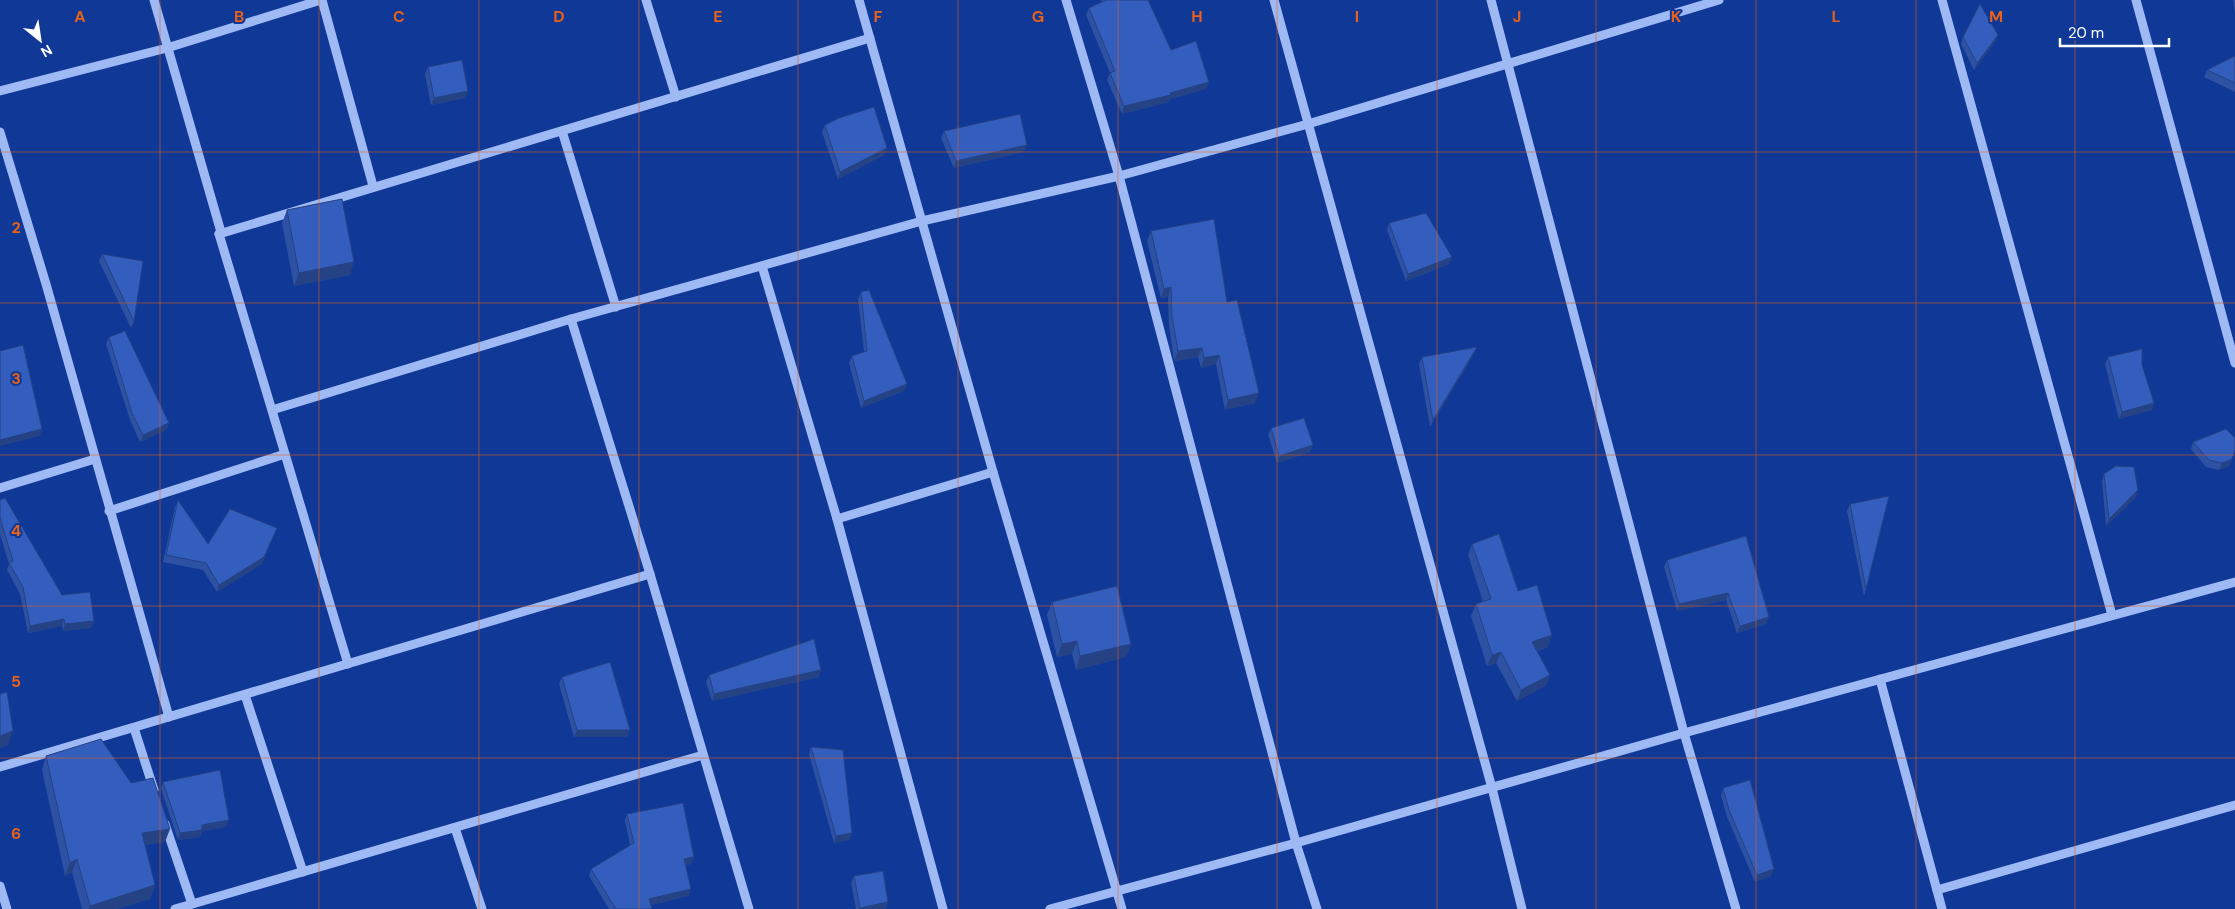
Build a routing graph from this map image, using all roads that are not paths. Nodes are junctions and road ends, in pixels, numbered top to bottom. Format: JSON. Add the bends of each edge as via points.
{"nodes":[{"id":1,"x":154,"y":0,"type":"edge"},
{"id":2,"x":322,"y":0,"type":"edge"},
{"id":3,"x":646,"y":0,"type":"edge"},
{"id":4,"x":859,"y":0,"type":"edge"},
{"id":5,"x":1066,"y":0,"type":"edge"},
{"id":6,"x":1274,"y":0,"type":"edge"},
{"id":7,"x":1491,"y":0,"type":"edge"},
{"id":8,"x":1719,"y":0,"type":"edge"},
{"id":9,"x":1942,"y":0,"type":"edge"},
{"id":10,"x":2136,"y":0,"type":"edge"},
{"id":11,"x":870,"y":38,"type":"junction"},
{"id":12,"x":166,"y":48,"type":"junction"},
{"id":13,"x":1508,"y":64,"type":"junction"},
{"id":14,"x":0,"y":91,"type":"edge"},
{"id":15,"x":676,"y":97,"type":"junction"},
{"id":16,"x":1308,"y":124,"type":"junction"},
{"id":17,"x":562,"y":131,"type":"junction"},
{"id":18,"x":0,"y":132,"type":"edge"},
{"id":19,"x":1119,"y":176,"type":"junction"},
{"id":20,"x":373,"y":186,"type":"junction"},
{"id":21,"x":922,"y":221,"type":"junction"},
{"id":22,"x":219,"y":234,"type":"junction"},
{"id":23,"x":762,"y":266,"type":"junction"},
{"id":24,"x":616,"y":307,"type":"junction"},
{"id":25,"x":571,"y":319,"type":"junction"},
{"id":26,"x":2235,"y":363,"type":"edge"},
{"id":27,"x":272,"y":410,"type":"junction"},
{"id":28,"x":285,"y":454,"type":"junction"},
{"id":29,"x":95,"y":459,"type":"junction"},
{"id":30,"x":992,"y":472,"type":"junction"},
{"id":31,"x":0,"y":488,"type":"edge"},
{"id":32,"x":110,"y":511,"type":"junction"},
{"id":33,"x":837,"y":519,"type":"junction"},
{"id":34,"x":650,"y":574,"type":"junction"},
{"id":35,"x":2235,"y":582,"type":"edge"},
{"id":36,"x":2112,"y":615,"type":"junction"},
{"id":37,"x":348,"y":664,"type":"junction"},
{"id":38,"x":1880,"y":679,"type":"junction"},
{"id":39,"x":245,"y":695,"type":"junction"},
{"id":40,"x":169,"y":717,"type":"junction"},
{"id":41,"x":134,"y":728,"type":"junction"},
{"id":42,"x":1684,"y":733,"type":"junction"},
{"id":43,"x":703,"y":755,"type":"junction"},
{"id":44,"x":0,"y":768,"type":"edge"},
{"id":45,"x":1492,"y":788,"type":"junction"},
{"id":46,"x":2235,"y":804,"type":"edge"},
{"id":47,"x":455,"y":828,"type":"junction"},
{"id":48,"x":1296,"y":843,"type":"junction"},
{"id":49,"x":303,"y":872,"type":"junction"},
{"id":50,"x":0,"y":886,"type":"edge"},
{"id":51,"x":1117,"y":890,"type":"junction"},
{"id":52,"x":1937,"y":890,"type":"junction"},
{"id":53,"x":192,"y":904,"type":"junction"},
{"id":54,"x":7,"y":909,"type":"edge"},
{"id":55,"x":175,"y":909,"type":"edge"},
{"id":56,"x":482,"y":909,"type":"edge"},
{"id":57,"x":749,"y":909,"type":"edge"},
{"id":58,"x":943,"y":909,"type":"edge"},
{"id":59,"x":1050,"y":909,"type":"edge"},
{"id":60,"x":1122,"y":909,"type":"edge"},
{"id":61,"x":1316,"y":909,"type":"edge"},
{"id":62,"x":1522,"y":909,"type":"edge"},
{"id":63,"x":1736,"y":909,"type":"edge"},
{"id":64,"x":1942,"y":909,"type":"edge"}],
"edges":[{"from":1,"to":12,"type":"street"},
{"from":2,"to":12,"type":"street"},
{"from":2,"to":20,"type":"street"},
{"from":3,"to":15,"type":"street"},
{"from":4,"to":11,"type":"street"},
{"from":5,"to":19,"type":"street"},
{"from":6,"to":16,"type":"street"},
{"from":7,"to":13,"type":"street"},
{"from":8,"to":13,"type":"street"},
{"from":9,"to":36,"type":"street"},
{"from":10,"to":26,"type":"street"},
{"from":11,"to":15,"type":"street"},
{"from":11,"to":21,"type":"street"},
{"from":12,"to":14,"type":"street"},
{"from":12,"to":22,"type":"street"},
{"from":13,"to":16,"type":"street"},
{"from":13,"to":42,"type":"street"},
{"from":15,"to":17,"type":"street"},
{"from":16,"to":19,"type":"street"},
{"from":16,"to":45,"type":"street"},
{"from":17,"to":20,"type":"street"},
{"from":17,"to":24,"type":"street"},
{"from":18,"to":29,"type":"street"},
{"from":19,"to":21,"type":"street"},
{"from":19,"to":48,"type":"street"},
{"from":20,"to":22,"type":"street"},
{"from":21,"to":23,"type":"street"},
{"from":21,"to":30,"type":"street"},
{"from":22,"to":27,"type":"street"},
{"from":23,"to":24,"type":"street"},
{"from":23,"to":33,"type":"street"},
{"from":24,"to":25,"type":"street"},
{"from":25,"to":27,"type":"street"},
{"from":25,"to":34,"type":"street"},
{"from":27,"to":28,"type":"street"},
{"from":28,"to":32,"type":"street"},
{"from":28,"to":37,"type":"street"},
{"from":29,"to":31,"type":"street"},
{"from":29,"to":32,"type":"street"},
{"from":30,"to":33,"type":"street"},
{"from":30,"to":51,"type":"street"},
{"from":32,"to":40,"type":"street"},
{"from":33,"to":58,"type":"street"},
{"from":34,"to":37,"type":"street"},
{"from":34,"to":43,"type":"street"},
{"from":35,"to":36,"type":"street"},
{"from":36,"to":38,"type":"street"},
{"from":37,"to":39,"type":"street"},
{"from":38,"to":42,"type":"street"},
{"from":38,"to":52,"type":"street"},
{"from":39,"to":40,"type":"street"},
{"from":39,"to":49,"type":"street"},
{"from":40,"to":41,"type":"street"},
{"from":41,"to":44,"type":"street"},
{"from":41,"to":53,"type":"street"},
{"from":42,"to":45,"type":"street"},
{"from":42,"to":63,"type":"street"},
{"from":43,"to":47,"type":"street"},
{"from":43,"to":57,"type":"street"},
{"from":45,"to":48,"type":"street"},
{"from":45,"to":62,"type":"street"},
{"from":46,"to":52,"type":"street"},
{"from":47,"to":49,"type":"street"},
{"from":47,"to":56,"type":"street"},
{"from":48,"to":51,"type":"street"},
{"from":48,"to":61,"type":"street"},
{"from":49,"to":53,"type":"street"},
{"from":50,"to":54,"type":"street"},
{"from":51,"to":59,"type":"street"},
{"from":51,"to":60,"type":"street"},
{"from":52,"to":64,"type":"street"},
{"from":53,"to":55,"type":"street"}]}
